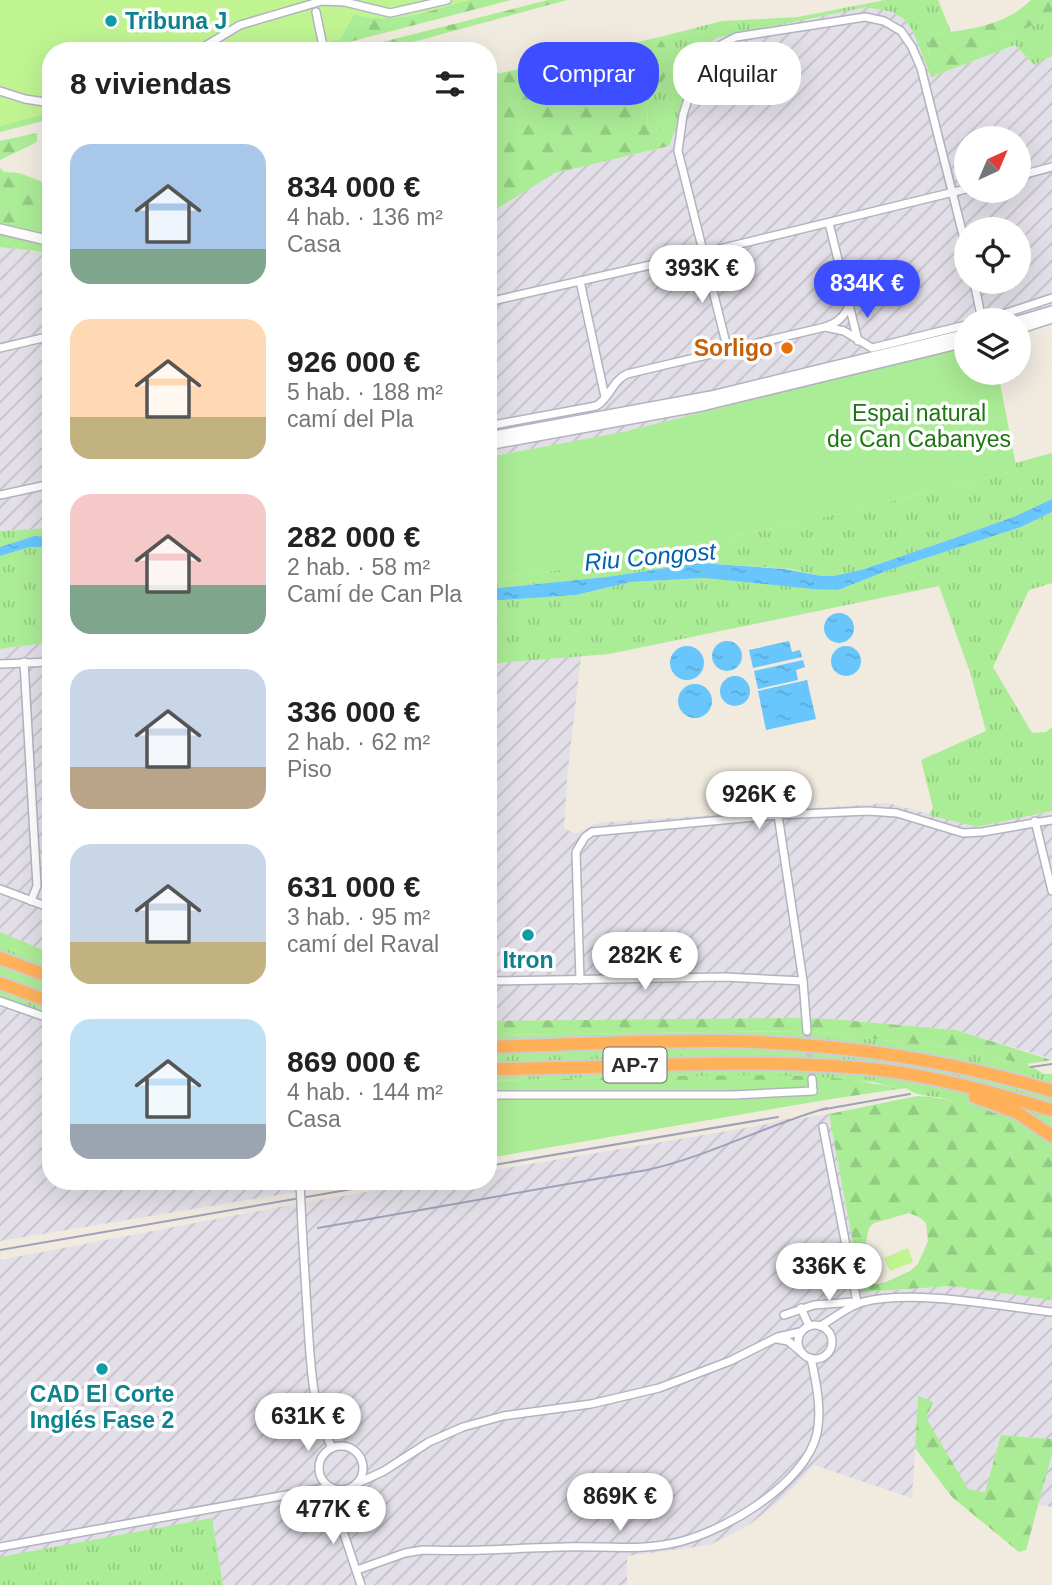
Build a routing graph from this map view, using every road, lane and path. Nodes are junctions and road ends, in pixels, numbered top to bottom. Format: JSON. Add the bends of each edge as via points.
{"nodes":[{"id":1,"x":447,"y":0,"type":"edge"},
{"id":2,"x":316,"y":12,"type":"dead end"},
{"id":3,"x":212,"y":42,"type":"edge"},
{"id":4,"x":322,"y":42,"type":"edge"},
{"id":5,"x":0,"y":90,"type":"edge"},
{"id":6,"x":42,"y":102,"type":"edge"},
{"id":7,"x":1052,"y":167,"type":"edge"},
{"id":8,"x":1031,"y":173,"type":"edge"},
{"id":9,"x":954,"y":192,"type":"joint"},
{"id":10,"x":829,"y":223,"type":"junction"},
{"id":11,"x":0,"y":229,"type":"edge"},
{"id":12,"x":42,"y":239,"type":"edge"},
{"id":13,"x":703,"y":253,"type":"junction"},
{"id":14,"x":580,"y":281,"type":"junction"},
{"id":15,"x":1052,"y":298,"type":"edge"},
{"id":16,"x":497,"y":300,"type":"edge"},
{"id":17,"x":849,"y":306,"type":"junction"},
{"id":18,"x":1021,"y":308,"type":"edge"},
{"id":19,"x":1052,"y":311,"type":"edge"},
{"id":20,"x":1031,"y":317,"type":"edge"},
{"id":21,"x":1052,"y":318,"type":"edge"},
{"id":22,"x":1031,"y":325,"type":"edge"},
{"id":23,"x":825,"y":327,"type":"junction"},
{"id":24,"x":954,"y":328,"type":"edge"},
{"id":25,"x":954,"y":337,"type":"edge"},
{"id":26,"x":42,"y":338,"type":"edge"},
{"id":27,"x":858,"y":342,"type":"junction"},
{"id":28,"x":954,"y":345,"type":"edge"},
{"id":29,"x":0,"y":348,"type":"edge"},
{"id":30,"x":728,"y":351,"type":"junction"},
{"id":31,"x":605,"y":397,"type":"junction"},
{"id":32,"x":497,"y":424,"type":"edge"},
{"id":33,"x":497,"y":435,"type":"edge"},
{"id":34,"x":497,"y":443,"type":"edge"},
{"id":35,"x":42,"y":486,"type":"edge"},
{"id":36,"x":0,"y":495,"type":"edge"},
{"id":37,"x":24,"y":662,"type":"junction"},
{"id":38,"x":42,"y":662,"type":"edge"},
{"id":39,"x":0,"y":664,"type":"edge"},
{"id":40,"x":778,"y":815,"type":"junction"},
{"id":41,"x":1052,"y":820,"type":"edge"},
{"id":42,"x":1035,"y":821,"type":"junction"},
{"id":43,"x":0,"y":889,"type":"edge"},
{"id":44,"x":1052,"y":891,"type":"edge"},
{"id":45,"x":31,"y":901,"type":"junction"},
{"id":46,"x":42,"y":905,"type":"edge"},
{"id":47,"x":0,"y":958,"type":"edge"},
{"id":48,"x":42,"y":974,"type":"edge"},
{"id":49,"x":580,"y":979,"type":"junction"},
{"id":50,"x":497,"y":981,"type":"edge"},
{"id":51,"x":803,"y":981,"type":"junction"},
{"id":52,"x":0,"y":983,"type":"edge"},
{"id":53,"x":42,"y":999,"type":"edge"},
{"id":54,"x":0,"y":1001,"type":"edge"},
{"id":55,"x":42,"y":1016,"type":"edge"},
{"id":56,"x":807,"y":1031,"type":"tunnel mouth"},
{"id":57,"x":497,"y":1047,"type":"edge"},
{"id":58,"x":783,"y":1064,"type":"junction"},
{"id":59,"x":497,"y":1069,"type":"edge"},
{"id":60,"x":998,"y":1075,"type":"junction"},
{"id":61,"x":812,"y":1079,"type":"dead end"},
{"id":62,"x":1052,"y":1084,"type":"edge"},
{"id":63,"x":1052,"y":1091,"type":"edge"},
{"id":64,"x":497,"y":1095,"type":"edge"},
{"id":65,"x":1052,"y":1110,"type":"edge"},
{"id":66,"x":823,"y":1126,"type":"dead end"},
{"id":67,"x":1052,"y":1136,"type":"edge"},
{"id":68,"x":300,"y":1190,"type":"edge"},
{"id":69,"x":857,"y":1304,"type":"junction"},
{"id":70,"x":801,"y":1308,"type":"junction"},
{"id":71,"x":1052,"y":1312,"type":"edge"},
{"id":72,"x":784,"y":1315,"type":"dead end"},
{"id":73,"x":809,"y":1326,"type":"junction"},
{"id":74,"x":820,"y":1326,"type":"junction"},
{"id":75,"x":800,"y":1332,"type":"junction"},
{"id":76,"x":831,"y":1338,"type":"junction"},
{"id":77,"x":770,"y":1340,"type":"junction"},
{"id":78,"x":802,"y":1353,"type":"junction"},
{"id":79,"x":822,"y":1357,"type":"junction"},
{"id":80,"x":811,"y":1359,"type":"junction"},
{"id":81,"x":815,"y":1380,"type":"junction"},
{"id":82,"x":332,"y":1448,"type":"junction"},
{"id":83,"x":362,"y":1463,"type":"junction"},
{"id":84,"x":396,"y":1464,"type":"junction"},
{"id":85,"x":320,"y":1477,"type":"junction"},
{"id":86,"x":356,"y":1484,"type":"junction"},
{"id":87,"x":331,"y":1488,"type":"junction"},
{"id":88,"x":343,"y":1490,"type":"junction"},
{"id":89,"x":306,"y":1493,"type":"junction"},
{"id":90,"x":339,"y":1514,"type":"junction"},
{"id":91,"x":0,"y":1547,"type":"edge"},
{"id":92,"x":357,"y":1570,"type":"junction"},
{"id":93,"x":361,"y":1585,"type":"edge"}],
"edges":[{"from":1,"to":3,"type":"street","via":[[390,13],[335,0],[311,3],[240,25]]},
{"from":2,"to":4,"type":"street"},
{"from":5,"to":6,"type":"street"},
{"from":7,"to":8,"type":"street"},
{"from":9,"to":10,"type":"street"},
{"from":9,"to":13,"type":"street","via":[[921,68],[906,37],[894,25],[853,17],[736,37],[711,50],[700,62],[683,115],[678,152]]},
{"from":10,"to":13,"type":"street"},
{"from":10,"to":17,"type":"street"},
{"from":11,"to":12,"type":"street"},
{"from":13,"to":14,"type":"street"},
{"from":13,"to":30,"type":"street"},
{"from":14,"to":16,"type":"street"},
{"from":14,"to":31,"type":"street"},
{"from":15,"to":18,"type":"street"},
{"from":17,"to":23,"type":"street","via":[[836,323]]},
{"from":17,"to":27,"type":"street"},
{"from":19,"to":20,"type":"street"},
{"from":21,"to":22,"type":"street"},
{"from":23,"to":27,"type":"street","via":[[844,331]]},
{"from":23,"to":30,"type":"street"},
{"from":24,"to":27,"type":"street","via":[[872,348]]},
{"from":25,"to":33,"type":"street","via":[[724,393]]},
{"from":26,"to":29,"type":"street"},
{"from":28,"to":34,"type":"street","via":[[702,406]]},
{"from":30,"to":31,"type":"street","via":[[628,374],[618,379]]},
{"from":31,"to":32,"type":"street","via":[[596,407]]},
{"from":35,"to":36,"type":"street"},
{"from":37,"to":38,"type":"street"},
{"from":37,"to":39,"type":"street"},
{"from":37,"to":45,"type":"street","via":[[37,886]]},
{"from":40,"to":42,"type":"street","via":[[897,813],[963,833]]},
{"from":40,"to":49,"type":"street","via":[[592,832],[584,837],[576,852]]},
{"from":40,"to":51,"type":"street"},
{"from":41,"to":42,"type":"street"},
{"from":42,"to":44,"type":"street"},
{"from":43,"to":45,"type":"street"},
{"from":45,"to":46,"type":"street"},
{"from":47,"to":48,"type":"highway"},
{"from":49,"to":50,"type":"street"},
{"from":49,"to":51,"type":"street","via":[[724,976]]},
{"from":51,"to":56,"type":"street"},
{"from":52,"to":53,"type":"highway"},
{"from":54,"to":55,"type":"street"},
{"from":57,"to":60,"type":"highway","number":"AP-7","via":[[723,1041],[780,1044],[891,1055]]},
{"from":58,"to":59,"type":"highway","number":"AP-7"},
{"from":58,"to":65,"type":"highway","number":"AP-7","via":[[905,1074]]},
{"from":58,"to":67,"type":"highway","via":[[965,1094],[1018,1113]]},
{"from":60,"to":62,"type":"highway"},
{"from":60,"to":63,"type":"highway","number":"AP-7"},
{"from":61,"to":64,"type":"street","via":[[813,1091]]},
{"from":66,"to":69,"type":"street"},
{"from":68,"to":82,"type":"street","bridge":true,"via":[[310,1371],[321,1426]]},
{"from":69,"to":70,"type":"street"},
{"from":69,"to":71,"type":"street","via":[[929,1299]]},
{"from":69,"to":74,"type":"street"},
{"from":69,"to":76,"type":"street","via":[[837,1318]]},
{"from":70,"to":72,"type":"street"},
{"from":70,"to":73,"type":"street"},
{"from":73,"to":74,"type":"street"},
{"from":73,"to":75,"type":"street"},
{"from":74,"to":76,"type":"street"},
{"from":75,"to":77,"type":"street"},
{"from":75,"to":78,"type":"street"},
{"from":76,"to":79,"type":"street","via":[[830,1349]]},
{"from":77,"to":78,"type":"street","via":[[788,1341]]},
{"from":77,"to":84,"type":"street","via":[[659,1388],[463,1427]]},
{"from":78,"to":80,"type":"street"},
{"from":79,"to":80,"type":"street"},
{"from":79,"to":81,"type":"street"},
{"from":80,"to":81,"type":"street"},
{"from":81,"to":92,"type":"street","via":[[818,1431],[808,1454],[764,1501],[715,1528],[671,1544],[645,1547],[423,1550]]},
{"from":82,"to":83,"type":"street","via":[[354,1451]]},
{"from":82,"to":85,"type":"street","via":[[322,1457]]},
{"from":83,"to":84,"type":"street","via":[[376,1470]]},
{"from":83,"to":86,"type":"street"},
{"from":84,"to":86,"type":"street"},
{"from":85,"to":87,"type":"street"},
{"from":85,"to":89,"type":"street"},
{"from":86,"to":88,"type":"street"},
{"from":87,"to":88,"type":"street"},
{"from":87,"to":89,"type":"street"},
{"from":87,"to":90,"type":"street"},
{"from":88,"to":90,"type":"street"},
{"from":89,"to":91,"type":"street"},
{"from":90,"to":92,"type":"street"},
{"from":92,"to":93,"type":"street"}]}
